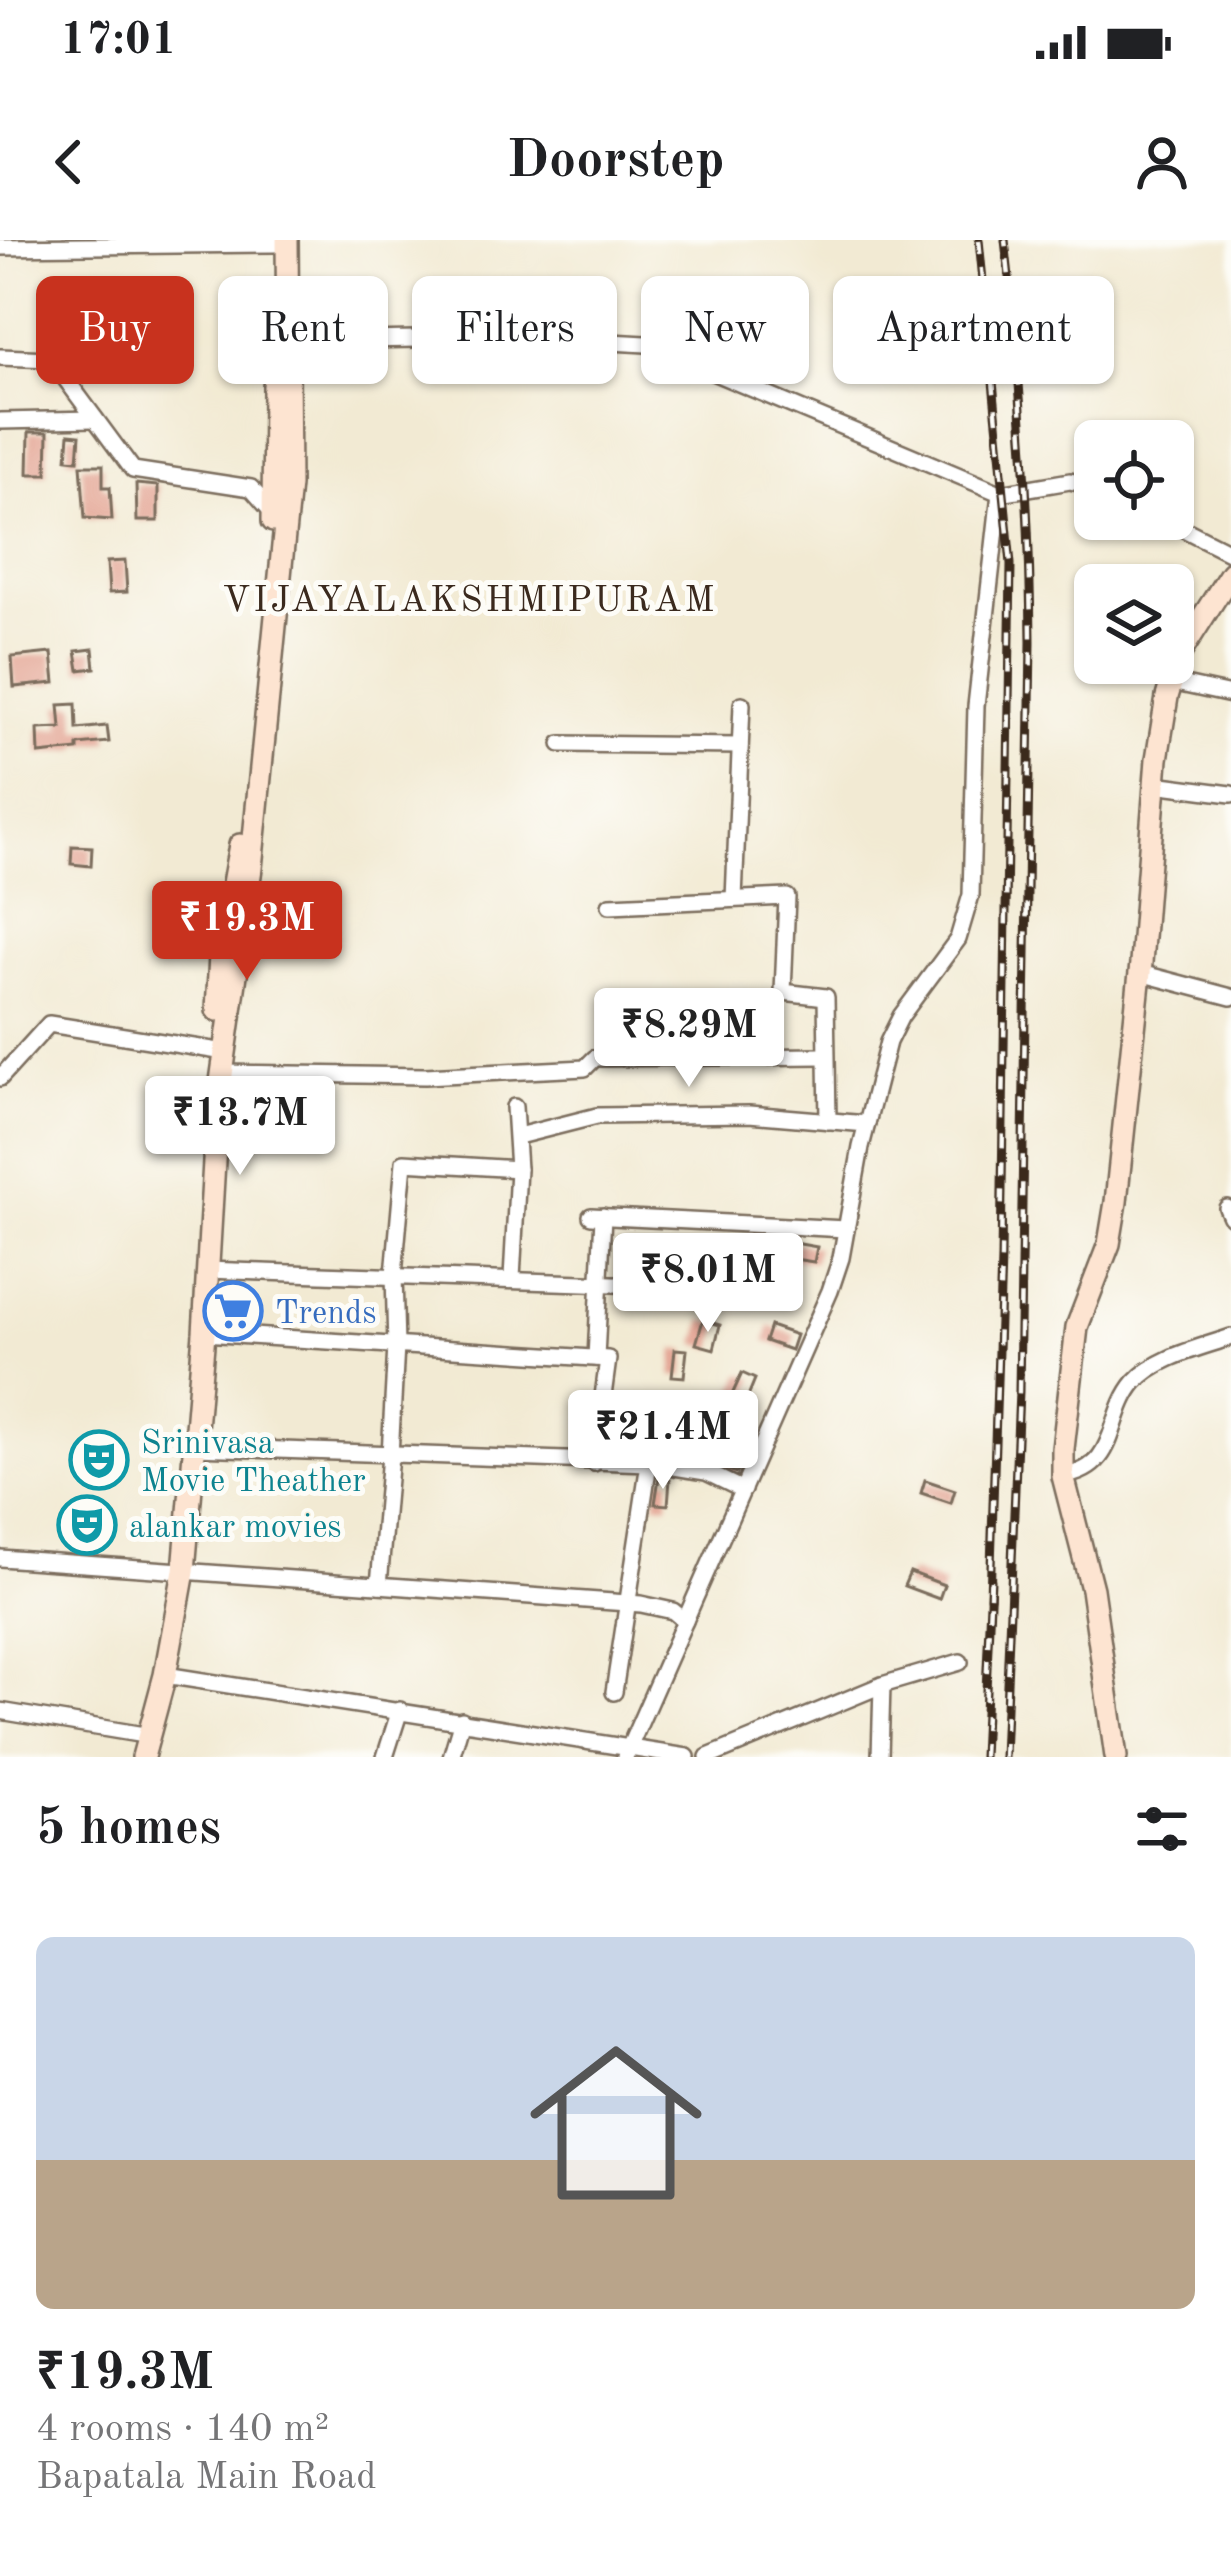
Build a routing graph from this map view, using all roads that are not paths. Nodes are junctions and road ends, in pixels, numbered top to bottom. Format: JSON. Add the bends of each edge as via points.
{"nodes":[{"id":1,"x":279,"y":241,"type":"edge"},
{"id":2,"x":90,"y":243,"type":"edge"},
{"id":3,"x":8,"y":244,"type":"edge"},
{"id":4,"x":282,"y":276,"type":"edge"},
{"id":5,"x":388,"y":340,"type":"edge"},
{"id":6,"x":0,"y":357,"type":"edge"},
{"id":7,"x":289,"y":384,"type":"edge"},
{"id":8,"x":95,"y":419,"type":"junction"},
{"id":9,"x":0,"y":421,"type":"edge"},
{"id":10,"x":1074,"y":482,"type":"edge"},
{"id":11,"x":1000,"y":493,"type":"junction"},
{"id":12,"x":273,"y":513,"type":"junction"},
{"id":13,"x":1194,"y":534,"type":"edge"},
{"id":14,"x":1231,"y":553,"type":"edge"},
{"id":15,"x":1231,"y":573,"type":"edge"},
{"id":16,"x":1194,"y":631,"type":"edge"},
{"id":17,"x":1171,"y":684,"type":"edge"},
{"id":18,"x":1180,"y":684,"type":"edge"},
{"id":19,"x":1231,"y":695,"type":"edge"},
{"id":20,"x":742,"y":704,"type":"dead end"},
{"id":21,"x":561,"y":744,"type":"dead end"},
{"id":22,"x":740,"y":746,"type":"junction"},
{"id":23,"x":1155,"y":784,"type":"junction"},
{"id":24,"x":1231,"y":794,"type":"edge"},
{"id":25,"x":734,"y":899,"type":"junction"},
{"id":26,"x":610,"y":905,"type":"dead end"},
{"id":27,"x":1140,"y":973,"type":"junction"},
{"id":28,"x":1231,"y":997,"type":"edge"},
{"id":29,"x":824,"y":1056,"type":"junction"},
{"id":30,"x":220,"y":1059,"type":"junction"},
{"id":31,"x":0,"y":1078,"type":"edge"},
{"id":32,"x":514,"y":1107,"type":"dead end"},
{"id":33,"x":828,"y":1121,"type":"junction"},
{"id":34,"x":867,"y":1124,"type":"junction"},
{"id":35,"x":518,"y":1136,"type":"junction"},
{"id":36,"x":518,"y":1169,"type":"junction"},
{"id":37,"x":846,"y":1229,"type":"junction"},
{"id":38,"x":206,"y":1270,"type":"junction"},
{"id":39,"x":394,"y":1275,"type":"junction"},
{"id":40,"x":512,"y":1278,"type":"junction"},
{"id":41,"x":599,"y":1284,"type":"junction"},
{"id":42,"x":672,"y":1286,"type":"dead end"},
{"id":43,"x":204,"y":1333,"type":"junction"},
{"id":44,"x":1231,"y":1337,"type":"edge"},
{"id":45,"x":396,"y":1346,"type":"junction"},
{"id":46,"x":596,"y":1358,"type":"junction"},
{"id":47,"x":195,"y":1447,"type":"junction"},
{"id":48,"x":390,"y":1455,"type":"junction"},
{"id":49,"x":594,"y":1463,"type":"junction"},
{"id":50,"x":650,"y":1463,"type":"junction"},
{"id":51,"x":1063,"y":1476,"type":"junction"},
{"id":52,"x":743,"y":1490,"type":"junction"},
{"id":53,"x":0,"y":1558,"type":"edge"},
{"id":54,"x":184,"y":1571,"type":"junction"},
{"id":55,"x":379,"y":1585,"type":"junction"},
{"id":56,"x":628,"y":1603,"type":"junction"},
{"id":57,"x":685,"y":1621,"type":"junction"},
{"id":58,"x":960,"y":1662,"type":"dead end"},
{"id":59,"x":165,"y":1675,"type":"junction"},
{"id":60,"x":882,"y":1685,"type":"junction"},
{"id":61,"x":614,"y":1692,"type":"dead end"},
{"id":62,"x":400,"y":1710,"type":"junction"},
{"id":63,"x":0,"y":1711,"type":"edge"},
{"id":64,"x":462,"y":1720,"type":"junction"},
{"id":65,"x":146,"y":1746,"type":"edge"},
{"id":66,"x":627,"y":1753,"type":"edge"},
{"id":67,"x":385,"y":1757,"type":"edge"},
{"id":68,"x":451,"y":1757,"type":"edge"},
{"id":69,"x":687,"y":1757,"type":"edge"},
{"id":70,"x":708,"y":1757,"type":"edge"},
{"id":71,"x":880,"y":1757,"type":"edge"},
{"id":72,"x":1116,"y":1757,"type":"edge"}],
"edges":[{"from":1,"to":2,"type":"street"},
{"from":1,"to":4,"type":"main road"},
{"from":1,"to":12,"type":"main road"},
{"from":2,"to":3,"type":"street"},
{"from":5,"to":11,"type":"street","via":[[646,344]]},
{"from":6,"to":8,"type":"street","via":[[51,358]]},
{"from":7,"to":30,"type":"main road","via":[[290,485],[251,868]]},
{"from":8,"to":9,"type":"street"},
{"from":8,"to":12,"type":"street","via":[[133,470],[250,488]]},
{"from":10,"to":11,"type":"street"},
{"from":11,"to":34,"type":"street","via":[[976,706],[971,895],[958,939],[888,1042]]},
{"from":12,"to":30,"type":"main road","via":[[239,857],[220,955]]},
{"from":13,"to":14,"type":"street"},
{"from":15,"to":16,"type":"main road"},
{"from":17,"to":23,"type":"main road"},
{"from":18,"to":19,"type":"street"},
{"from":20,"to":22,"type":"street"},
{"from":21,"to":22,"type":"street"},
{"from":22,"to":25,"type":"street"},
{"from":23,"to":24,"type":"street"},
{"from":23,"to":27,"type":"main road"},
{"from":25,"to":26,"type":"street"},
{"from":25,"to":29,"type":"street","via":[[787,897],[783,992],[826,997]]},
{"from":27,"to":28,"type":"street"},
{"from":27,"to":51,"type":"main road","via":[[1116,1202],[1109,1244],[1076,1328]]},
{"from":29,"to":30,"type":"street","via":[[595,1058],[585,1068],[425,1076]]},
{"from":29,"to":33,"type":"street"},
{"from":30,"to":31,"type":"street","via":[[49,1024]]},
{"from":30,"to":38,"type":"main road"},
{"from":32,"to":35,"type":"street"},
{"from":33,"to":34,"type":"street"},
{"from":33,"to":35,"type":"street","via":[[597,1116]]},
{"from":34,"to":37,"type":"street"},
{"from":35,"to":36,"type":"street"},
{"from":36,"to":39,"type":"street","via":[[404,1162]]},
{"from":36,"to":40,"type":"street"},
{"from":37,"to":41,"type":"street","via":[[597,1216]]},
{"from":37,"to":52,"type":"street","via":[[830,1291]]},
{"from":38,"to":39,"type":"street"},
{"from":38,"to":43,"type":"main road"},
{"from":39,"to":40,"type":"street"},
{"from":39,"to":45,"type":"street"},
{"from":40,"to":41,"type":"street"},
{"from":41,"to":42,"type":"street"},
{"from":41,"to":46,"type":"street"},
{"from":43,"to":45,"type":"street"},
{"from":43,"to":47,"type":"main road"},
{"from":44,"to":51,"type":"street","via":[[1172,1358],[1136,1382],[1102,1455]]},
{"from":45,"to":46,"type":"street"},
{"from":45,"to":48,"type":"street"},
{"from":46,"to":49,"type":"street","via":[[608,1360]]},
{"from":47,"to":48,"type":"street"},
{"from":47,"to":54,"type":"main road"},
{"from":48,"to":49,"type":"street"},
{"from":48,"to":55,"type":"street"},
{"from":49,"to":50,"type":"street"},
{"from":50,"to":52,"type":"street","via":[[706,1472]]},
{"from":50,"to":56,"type":"street"},
{"from":51,"to":72,"type":"main road","via":[[1092,1589]]},
{"from":52,"to":57,"type":"street"},
{"from":53,"to":54,"type":"street"},
{"from":54,"to":55,"type":"street"},
{"from":54,"to":59,"type":"main road"},
{"from":55,"to":56,"type":"street"},
{"from":56,"to":57,"type":"street"},
{"from":56,"to":61,"type":"street"},
{"from":57,"to":66,"type":"street"},
{"from":58,"to":60,"type":"street"},
{"from":59,"to":62,"type":"street"},
{"from":59,"to":65,"type":"main road"},
{"from":60,"to":70,"type":"street"},
{"from":60,"to":71,"type":"street"},
{"from":62,"to":64,"type":"street"},
{"from":62,"to":67,"type":"street"},
{"from":63,"to":65,"type":"street"},
{"from":64,"to":66,"type":"street"},
{"from":64,"to":68,"type":"street"},
{"from":66,"to":69,"type":"street"}]}
